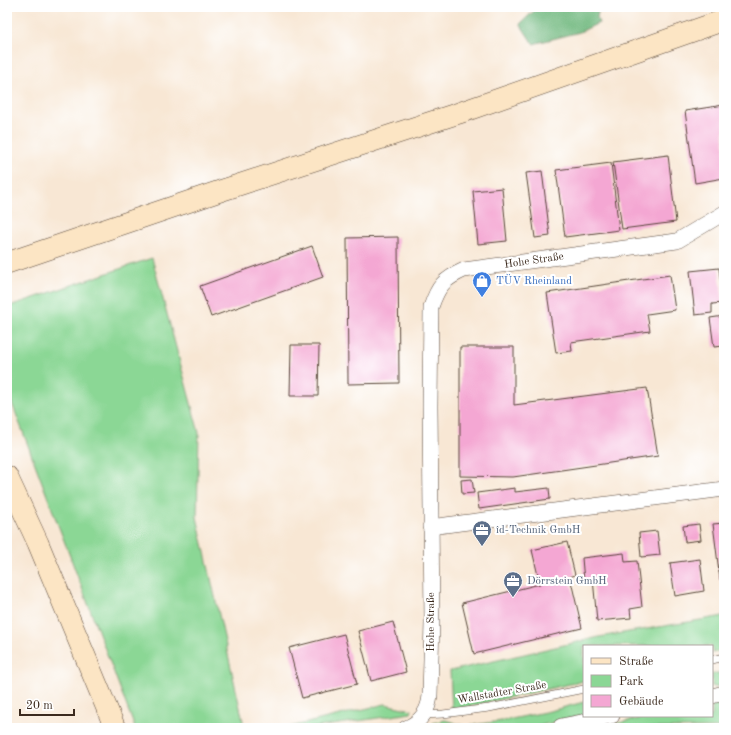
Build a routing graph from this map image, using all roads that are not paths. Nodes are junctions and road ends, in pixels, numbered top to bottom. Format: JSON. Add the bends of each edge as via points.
{"nodes":[{"id":1,"x":724,"y":20,"type":"edge"},
{"id":2,"x":724,"y":213,"type":"edge"},
{"id":3,"x":7,"y":263,"type":"edge"},
{"id":4,"x":7,"y":476,"type":"edge"},
{"id":5,"x":724,"y":489,"type":"edge"},
{"id":6,"x":430,"y":527,"type":"junction"},
{"id":7,"x":724,"y":657,"type":"edge"},
{"id":8,"x":713,"y":660,"type":"edge"},
{"id":9,"x":583,"y":688,"type":"edge"},
{"id":10,"x":724,"y":693,"type":"edge"},
{"id":11,"x":713,"y":696,"type":"edge"},
{"id":12,"x":424,"y":715,"type":"junction"},
{"id":13,"x":607,"y":717,"type":"edge"},
{"id":14,"x":561,"y":727,"type":"edge"},
{"id":15,"x":115,"y":728,"type":"edge"},
{"id":16,"x":406,"y":728,"type":"edge"}],
"edges":[{"from":1,"to":3,"type":"main road","via":[[459,114]]},
{"from":2,"to":6,"type":"street","name":"Hohe Straße","via":[[677,242],[464,270],[451,276],[443,284],[435,295],[431,307]]},
{"from":4,"to":15,"type":"main road","via":[[38,543]]},
{"from":5,"to":6,"type":"street"},
{"from":6,"to":12,"type":"street","name":"Hohe Straße","via":[[430,695]]},
{"from":7,"to":8,"type":"lane"},
{"from":9,"to":12,"type":"lane","name":"Wallstadter Straße","via":[[489,708]]},
{"from":10,"to":11,"type":"street"},
{"from":12,"to":16,"type":"street","via":[[415,724]]},
{"from":13,"to":14,"type":"street"}]}
